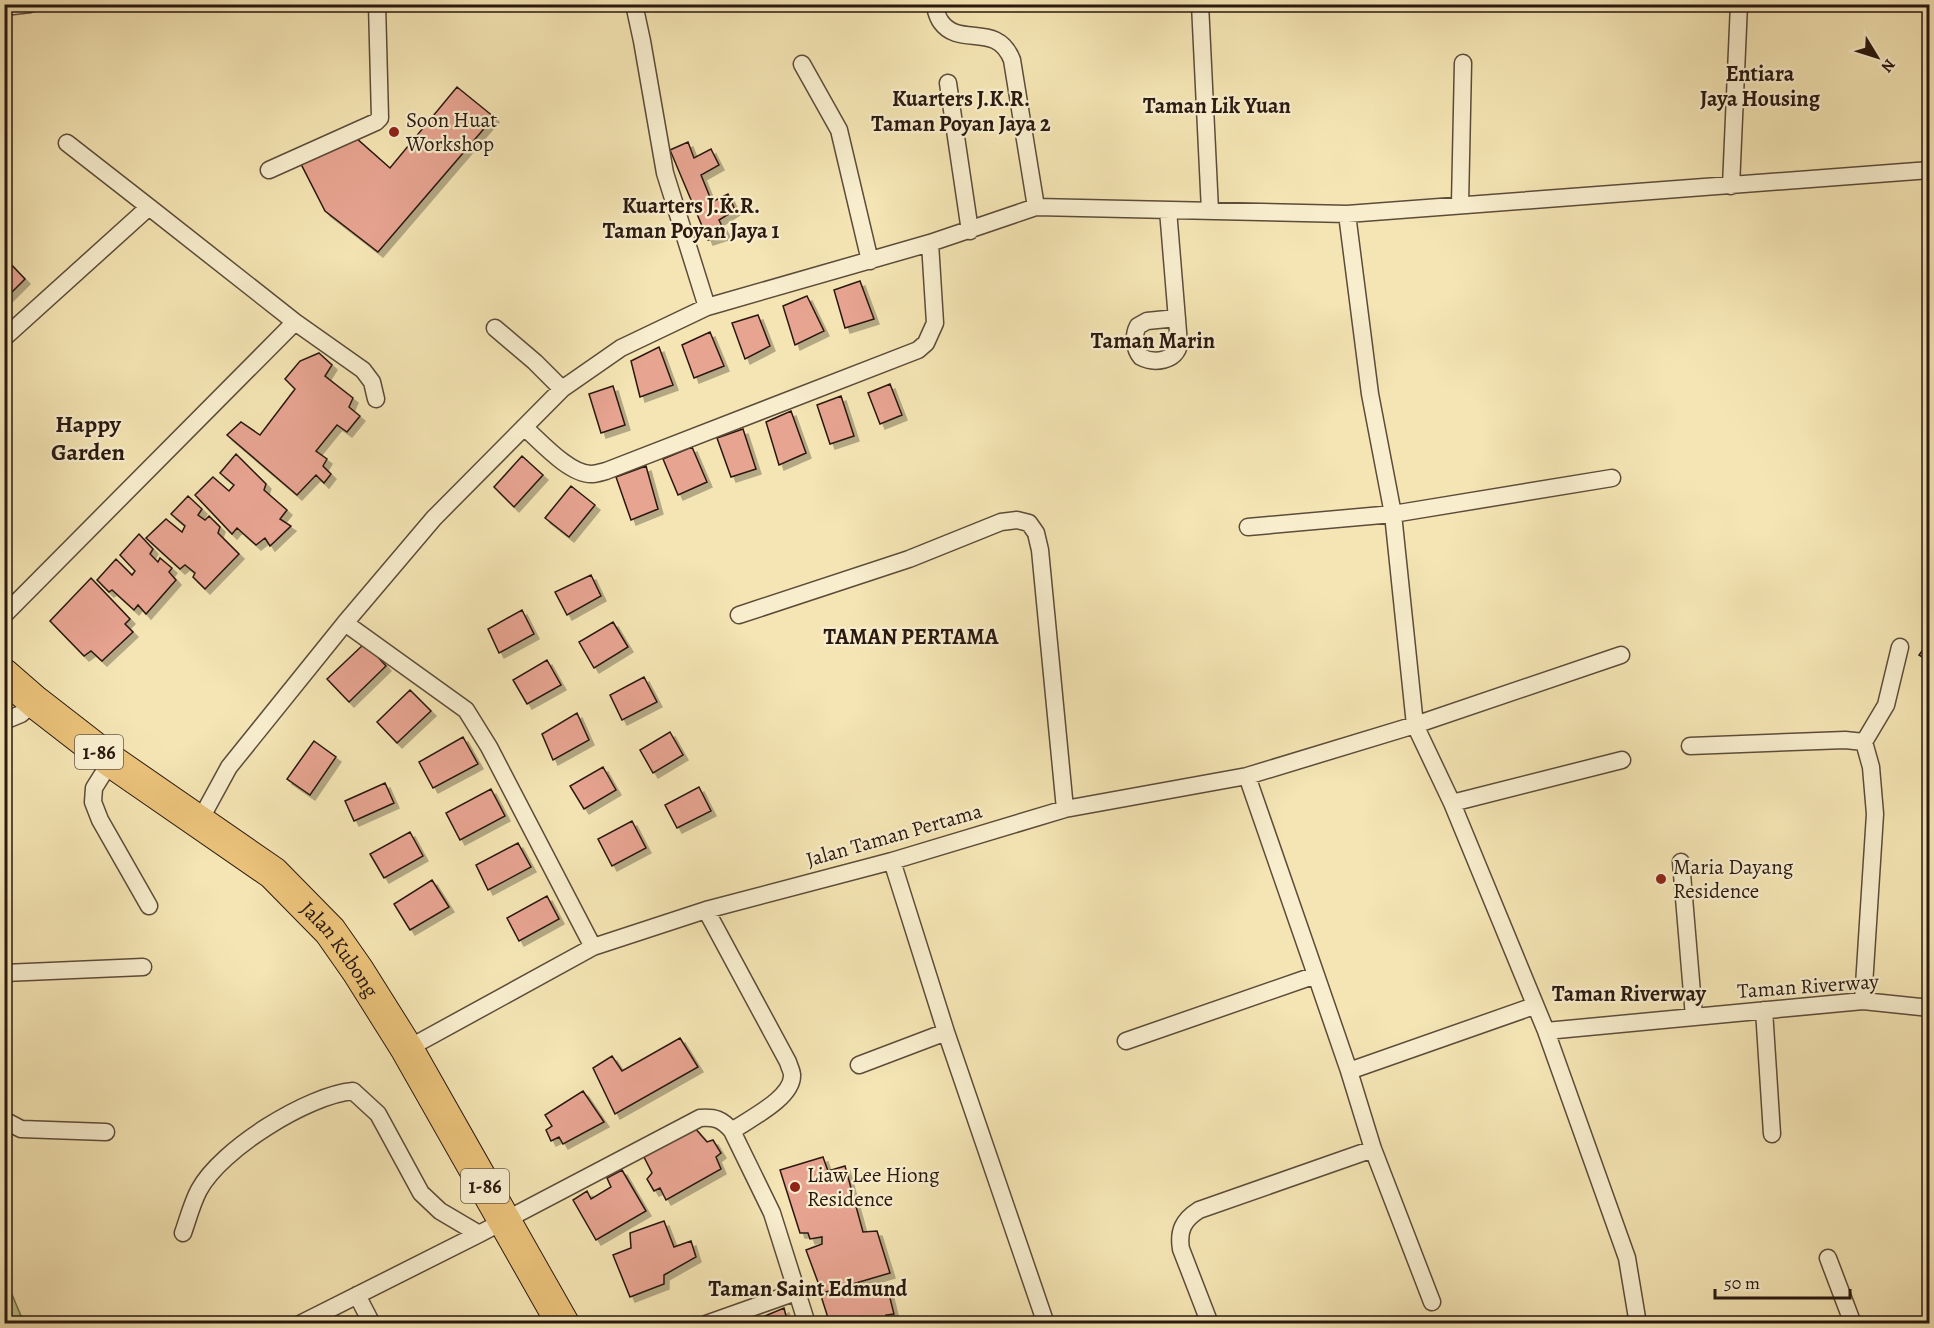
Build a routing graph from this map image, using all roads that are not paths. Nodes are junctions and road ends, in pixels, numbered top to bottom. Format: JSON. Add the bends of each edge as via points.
{"nodes":[{"id":1,"x":377,"y":4,"type":"edge"},
{"id":2,"x":634,"y":4,"type":"edge"},
{"id":3,"x":934,"y":4,"type":"edge"},
{"id":4,"x":1200,"y":4,"type":"edge"},
{"id":5,"x":1739,"y":4,"type":"edge"},
{"id":6,"x":1463,"y":63,"type":"dead end"},
{"id":7,"x":802,"y":64,"type":"dead end"},
{"id":8,"x":948,"y":83,"type":"dead end"},
{"id":9,"x":67,"y":143,"type":"dead end"},
{"id":10,"x":269,"y":170,"type":"dead end"},
{"id":11,"x":1929,"y":170,"type":"edge"},
{"id":12,"x":1731,"y":178,"type":"junction"},
{"id":13,"x":1460,"y":196,"type":"junction"},
{"id":14,"x":149,"y":207,"type":"junction"},
{"id":15,"x":1036,"y":207,"type":"junction"},
{"id":16,"x":1168,"y":210,"type":"junction"},
{"id":17,"x":1210,"y":211,"type":"junction"},
{"id":18,"x":1347,"y":214,"type":"junction"},
{"id":19,"x":970,"y":231,"type":"junction"},
{"id":20,"x":930,"y":243,"type":"junction"},
{"id":21,"x":870,"y":261,"type":"junction"},
{"id":22,"x":707,"y":308,"type":"junction"},
{"id":23,"x":1177,"y":318,"type":"dead end"},
{"id":24,"x":295,"y":322,"type":"junction"},
{"id":25,"x":495,"y":328,"type":"dead end"},
{"id":26,"x":4,"y":338,"type":"edge"},
{"id":27,"x":562,"y":389,"type":"junction"},
{"id":28,"x":376,"y":399,"type":"dead end"},
{"id":29,"x":524,"y":427,"type":"junction"},
{"id":30,"x":1612,"y":478,"type":"dead end"},
{"id":31,"x":1393,"y":514,"type":"junction"},
{"id":32,"x":1248,"y":527,"type":"dead end"},
{"id":33,"x":4,"y":615,"type":"edge"},
{"id":34,"x":739,"y":615,"type":"dead end"},
{"id":35,"x":345,"y":623,"type":"junction"},
{"id":36,"x":1900,"y":647,"type":"dead end"},
{"id":37,"x":1621,"y":655,"type":"dead end"},
{"id":38,"x":4,"y":675,"type":"edge"},
{"id":39,"x":35,"y":702,"type":"junction"},
{"id":40,"x":4,"y":721,"type":"edge"},
{"id":41,"x":1415,"y":725,"type":"junction"},
{"id":42,"x":1864,"y":742,"type":"junction"},
{"id":43,"x":1690,"y":746,"type":"dead end"},
{"id":44,"x":1622,"y":760,"type":"dead end"},
{"id":45,"x":111,"y":761,"type":"junction"},
{"id":46,"x":1247,"y":776,"type":"junction"},
{"id":47,"x":1452,"y":803,"type":"junction"},
{"id":48,"x":1065,"y":808,"type":"junction"},
{"id":49,"x":200,"y":822,"type":"junction"},
{"id":50,"x":892,"y":861,"type":"junction"},
{"id":51,"x":1681,"y":862,"type":"dead end"},
{"id":52,"x":150,"y":906,"type":"dead end"},
{"id":53,"x":705,"y":910,"type":"junction"},
{"id":54,"x":593,"y":947,"type":"junction"},
{"id":55,"x":143,"y":967,"type":"dead end"},
{"id":56,"x":4,"y":973,"type":"edge"},
{"id":57,"x":1316,"y":975,"type":"junction"},
{"id":58,"x":1863,"y":1001,"type":"junction"},
{"id":59,"x":1534,"y":1006,"type":"junction"},
{"id":60,"x":1929,"y":1008,"type":"edge"},
{"id":61,"x":1764,"y":1010,"type":"junction"},
{"id":62,"x":1694,"y":1017,"type":"junction"},
{"id":63,"x":1546,"y":1031,"type":"junction"},
{"id":64,"x":946,"y":1032,"type":"junction"},
{"id":65,"x":1126,"y":1041,"type":"dead end"},
{"id":66,"x":407,"y":1049,"type":"junction"},
{"id":67,"x":859,"y":1065,"type":"dead end"},
{"id":68,"x":1349,"y":1071,"type":"junction"},
{"id":69,"x":4,"y":1120,"type":"edge"},
{"id":70,"x":732,"y":1131,"type":"junction"},
{"id":71,"x":106,"y":1132,"type":"dead end"},
{"id":72,"x":1772,"y":1134,"type":"dead end"},
{"id":73,"x":1373,"y":1149,"type":"junction"},
{"id":74,"x":492,"y":1227,"type":"junction"},
{"id":75,"x":183,"y":1233,"type":"dead end"},
{"id":76,"x":1828,"y":1258,"type":"dead end"},
{"id":77,"x":796,"y":1292,"type":"junction"},
{"id":78,"x":357,"y":1295,"type":"junction"},
{"id":79,"x":1432,"y":1302,"type":"dead end"},
{"id":80,"x":300,"y":1323,"type":"edge"},
{"id":81,"x":372,"y":1323,"type":"edge"},
{"id":82,"x":562,"y":1323,"type":"edge"},
{"id":83,"x":706,"y":1323,"type":"edge"},
{"id":84,"x":807,"y":1323,"type":"edge"},
{"id":85,"x":1046,"y":1323,"type":"edge"},
{"id":86,"x":1210,"y":1323,"type":"edge"},
{"id":87,"x":1638,"y":1323,"type":"edge"},
{"id":88,"x":1853,"y":1323,"type":"edge"}],
"edges":[{"from":1,"to":10,"type":"street","via":[[380,118]]},
{"from":2,"to":22,"type":"street","via":[[665,173]]},
{"from":3,"to":15,"type":"street","via":[[947,29],[992,38],[1008,50]]},
{"from":4,"to":17,"type":"street"},
{"from":5,"to":12,"type":"street"},
{"from":6,"to":13,"type":"street"},
{"from":7,"to":21,"type":"street","via":[[838,130]]},
{"from":8,"to":19,"type":"street"},
{"from":9,"to":14,"type":"street"},
{"from":11,"to":12,"type":"street"},
{"from":12,"to":13,"type":"street"},
{"from":13,"to":18,"type":"street"},
{"from":14,"to":24,"type":"street"},
{"from":14,"to":26,"type":"street"},
{"from":15,"to":16,"type":"street"},
{"from":15,"to":19,"type":"street"},
{"from":16,"to":17,"type":"street"},
{"from":16,"to":23,"type":"street"},
{"from":17,"to":18,"type":"street"},
{"from":18,"to":31,"type":"street","via":[[1370,394]]},
{"from":19,"to":20,"type":"street"},
{"from":20,"to":21,"type":"street"},
{"from":20,"to":29,"type":"street","via":[[935,323],[926,343],[918,350],[592,474],[577,471]]},
{"from":21,"to":22,"type":"street"},
{"from":22,"to":27,"type":"street","via":[[621,348]]},
{"from":24,"to":28,"type":"street","via":[[363,370],[372,382]]},
{"from":24,"to":33,"type":"street"},
{"from":25,"to":27,"type":"street"},
{"from":27,"to":29,"type":"street"},
{"from":29,"to":35,"type":"street","via":[[434,518]]},
{"from":30,"to":31,"type":"street"},
{"from":31,"to":32,"type":"street"},
{"from":31,"to":41,"type":"street"},
{"from":34,"to":48,"type":"street","via":[[909,559],[1001,522],[1029,523],[1036,532],[1040,550]]},
{"from":35,"to":49,"type":"street","via":[[229,767]]},
{"from":35,"to":54,"type":"street","via":[[466,710]]},
{"from":36,"to":42,"type":"street","via":[[1886,705]]},
{"from":37,"to":41,"type":"street","name":"Jalan Taman Pertama"},
{"from":38,"to":39,"type":"highway","name":"Jalan Kubong","number":"1-86"},
{"from":39,"to":40,"type":"street"},
{"from":39,"to":45,"type":"highway","name":"Jalan Kubong","number":"1-86"},
{"from":41,"to":46,"type":"street","name":"Jalan Taman Pertama"},
{"from":41,"to":47,"type":"street"},
{"from":42,"to":43,"type":"street"},
{"from":42,"to":58,"type":"street","via":[[1871,767],[1875,814]]},
{"from":44,"to":47,"type":"street"},
{"from":45,"to":49,"type":"highway","name":"Jalan Kubong","number":"1-86"},
{"from":45,"to":52,"type":"street","via":[[94,788],[93,802]]},
{"from":46,"to":48,"type":"street","name":"Jalan Taman Pertama"},
{"from":46,"to":57,"type":"street"},
{"from":47,"to":59,"type":"street"},
{"from":48,"to":50,"type":"street","name":"Jalan Taman Pertama"},
{"from":49,"to":66,"type":"highway","name":"Jalan Kubong","number":"1-86","via":[[273,873],[330,931]]},
{"from":50,"to":53,"type":"street","name":"Jalan Taman Pertama"},
{"from":50,"to":64,"type":"street"},
{"from":51,"to":62,"type":"street"},
{"from":53,"to":54,"type":"street","name":"Jalan Taman Pertama"},
{"from":53,"to":70,"type":"street","via":[[792,1075],[783,1097]]},
{"from":54,"to":66,"type":"street","name":"Jalan Taman Pertama"},
{"from":55,"to":56,"type":"street"},
{"from":57,"to":65,"type":"street"},
{"from":57,"to":68,"type":"street"},
{"from":58,"to":60,"type":"street","name":"Taman Riverway"},
{"from":58,"to":61,"type":"street","name":"Taman Riverway"},
{"from":59,"to":63,"type":"street"},
{"from":59,"to":68,"type":"street"},
{"from":61,"to":62,"type":"street","name":"Taman Riverway"},
{"from":61,"to":72,"type":"street"},
{"from":62,"to":63,"type":"street","name":"Taman Riverway"},
{"from":63,"to":87,"type":"street","via":[[1627,1258]]},
{"from":64,"to":67,"type":"street"},
{"from":64,"to":85,"type":"street"},
{"from":66,"to":74,"type":"highway","name":"Jalan Kubong","number":"1-86"},
{"from":68,"to":73,"type":"street"},
{"from":69,"to":71,"type":"street","via":[[21,1129]]},
{"from":70,"to":74,"type":"street","via":[[713,1117],[700,1118]]},
{"from":70,"to":77,"type":"street","via":[[772,1213]]},
{"from":73,"to":79,"type":"street"},
{"from":73,"to":86,"type":"street","via":[[1189,1216],[1179,1237],[1180,1249]]},
{"from":74,"to":75,"type":"street","via":[[440,1211],[421,1192],[378,1114],[353,1091],[336,1092],[287,1114],[240,1146],[199,1189]]},
{"from":74,"to":78,"type":"street"},
{"from":74,"to":82,"type":"highway","name":"Jalan Kubong","number":"1-86"},
{"from":76,"to":88,"type":"street"},
{"from":77,"to":83,"type":"street"},
{"from":77,"to":84,"type":"street"},
{"from":78,"to":80,"type":"street"},
{"from":78,"to":81,"type":"street"}]}
